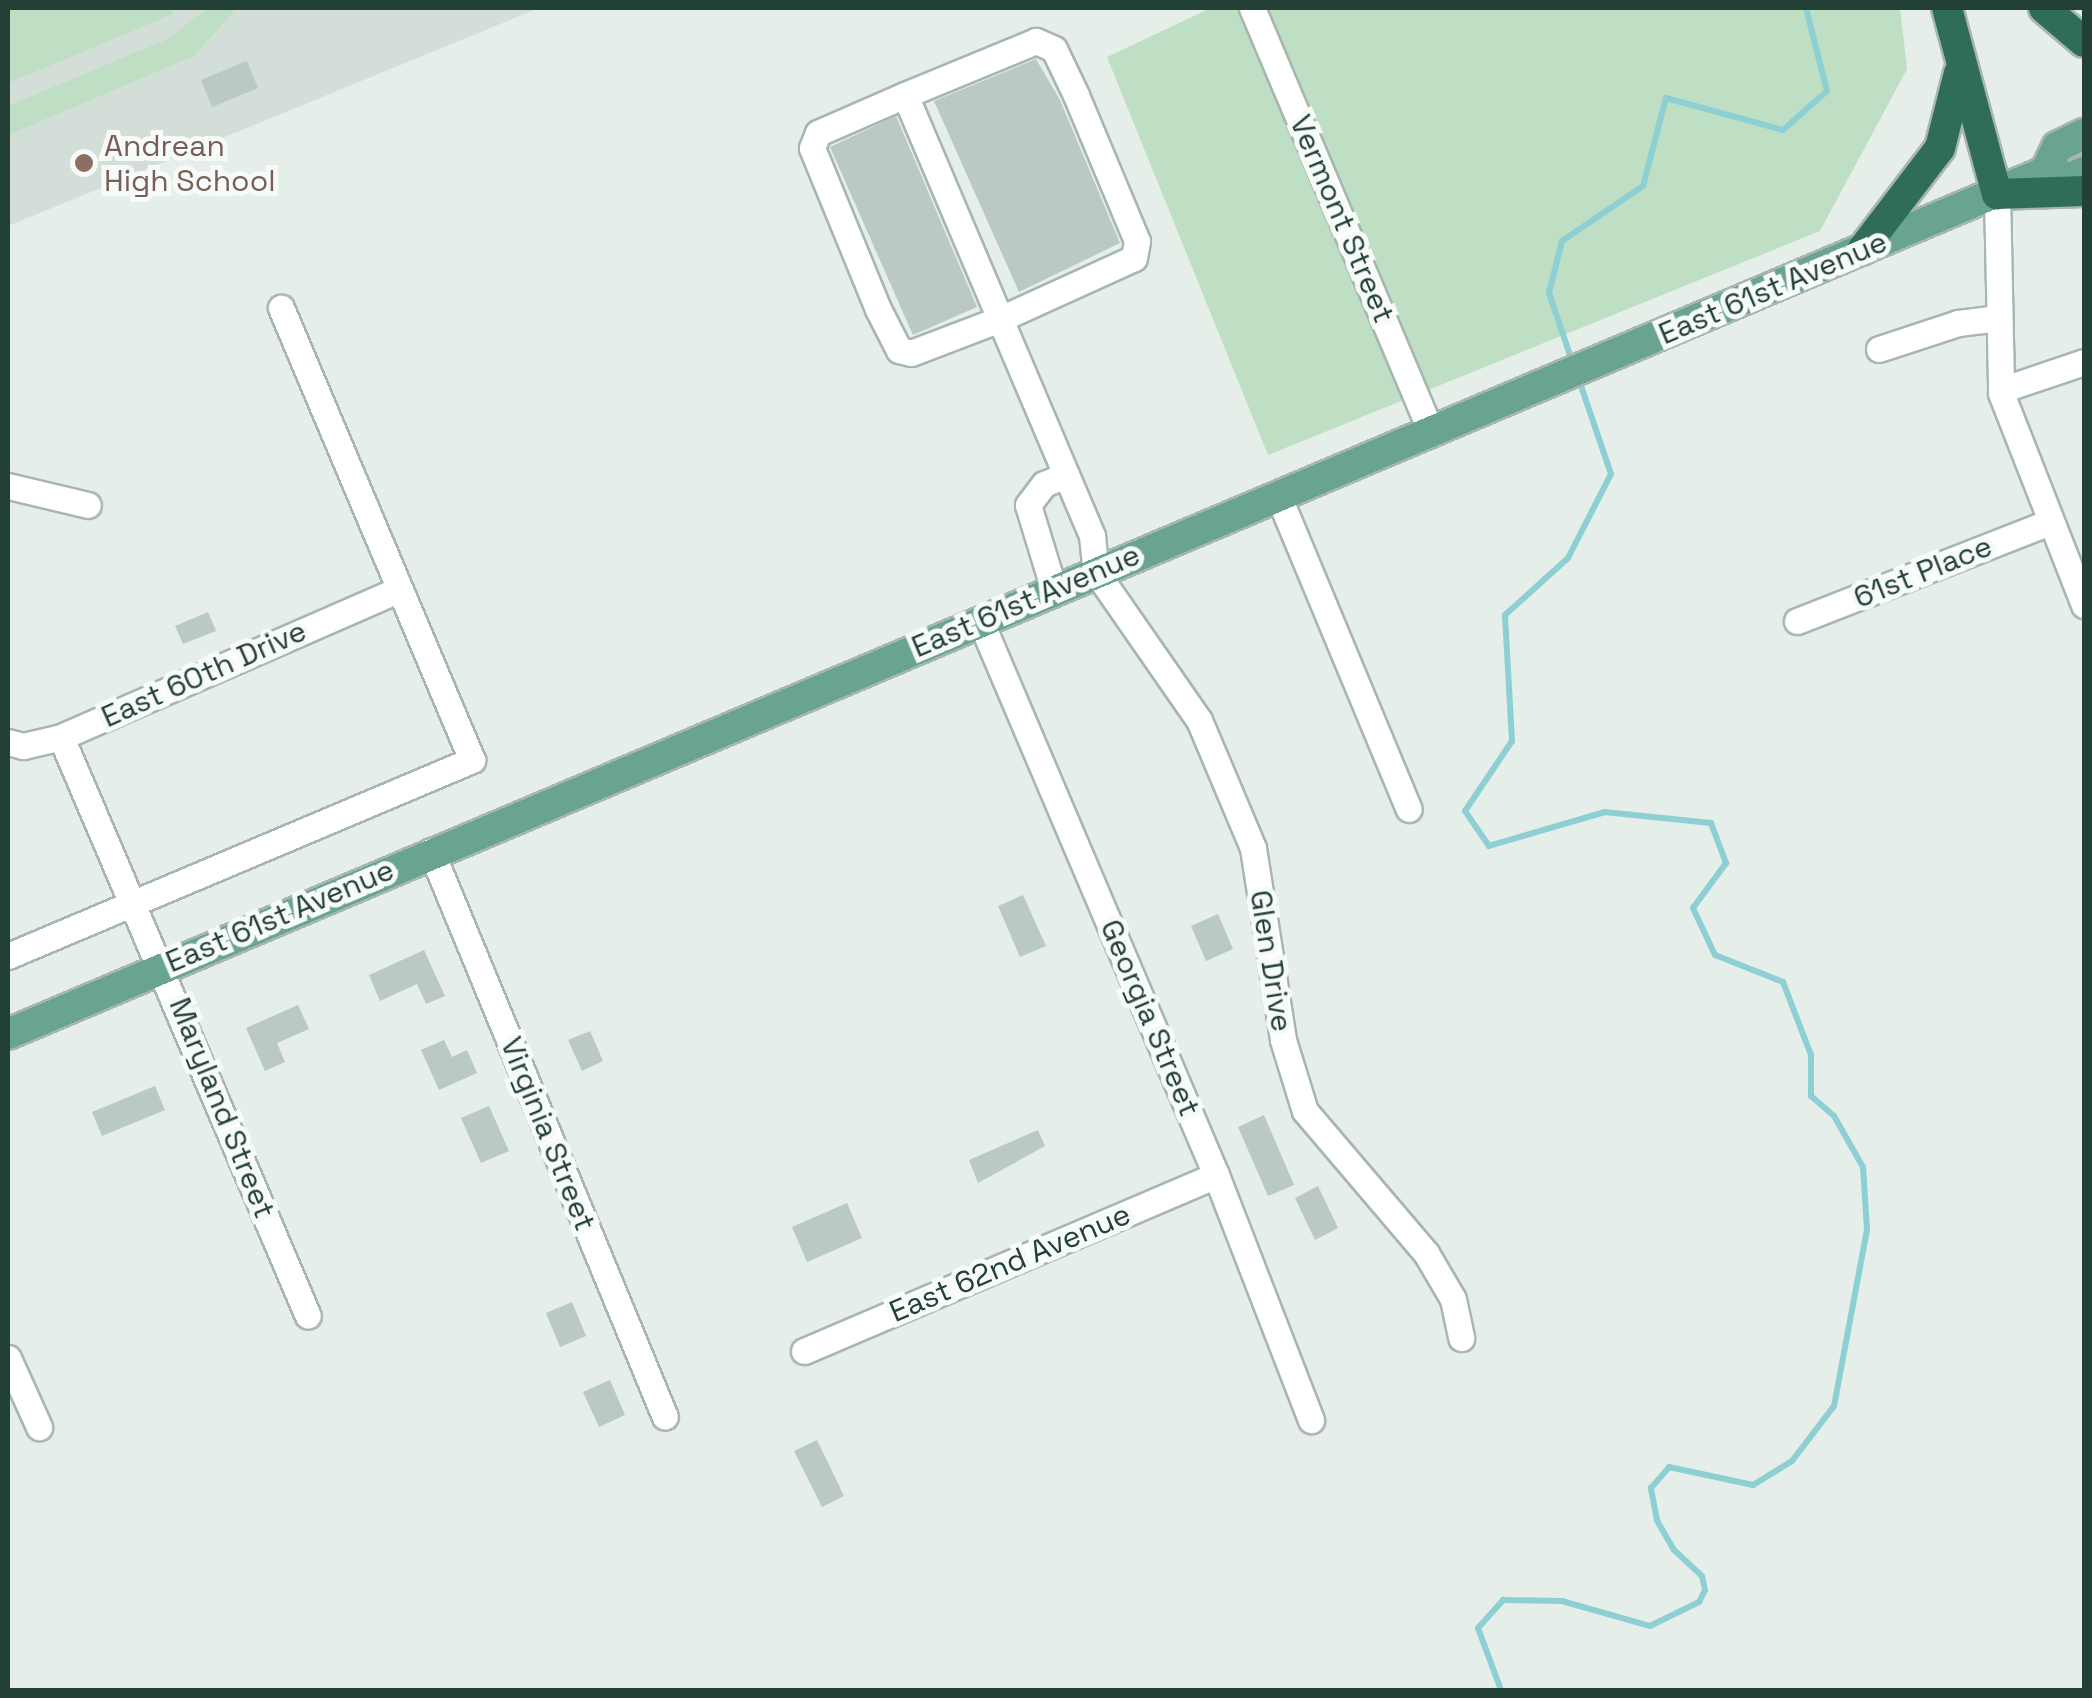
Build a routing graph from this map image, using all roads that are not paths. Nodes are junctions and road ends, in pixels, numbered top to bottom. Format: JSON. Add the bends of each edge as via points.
{"nodes":[{"id":1,"x":1252,"y":8,"type":"edge"},
{"id":2,"x":1947,"y":8,"type":"edge"},
{"id":3,"x":2044,"y":8,"type":"edge"},
{"id":4,"x":2084,"y":42,"type":"edge"},
{"id":5,"x":1960,"y":66,"type":"junction"},
{"id":6,"x":905,"y":95,"type":"junction"},
{"id":7,"x":2084,"y":134,"type":"edge"},
{"id":8,"x":2045,"y":172,"type":"junction"},
{"id":9,"x":2084,"y":172,"type":"edge"},
{"id":10,"x":2084,"y":191,"type":"edge"},
{"id":11,"x":1997,"y":194,"type":"junction"},
{"id":12,"x":1862,"y":250,"type":"junction"},
{"id":13,"x":281,"y":308,"type":"dead end"},
{"id":14,"x":1999,"y":318,"type":"junction"},
{"id":15,"x":1000,"y":319,"type":"junction"},
{"id":16,"x":1879,"y":349,"type":"dead end"},
{"id":17,"x":2084,"y":362,"type":"edge"},
{"id":18,"x":2001,"y":390,"type":"junction"},
{"id":19,"x":1432,"y":431,"type":"junction"},
{"id":20,"x":1066,"y":476,"type":"junction"},
{"id":21,"x":8,"y":486,"type":"edge"},
{"id":22,"x":1278,"y":495,"type":"junction"},
{"id":23,"x":88,"y":505,"type":"dead end"},
{"id":24,"x":2049,"y":522,"type":"junction"},
{"id":25,"x":1096,"y":572,"type":"junction"},
{"id":26,"x":398,"y":590,"type":"junction"},
{"id":27,"x":1054,"y":590,"type":"junction"},
{"id":28,"x":2084,"y":605,"type":"edge"},
{"id":29,"x":980,"y":620,"type":"junction"},
{"id":30,"x":1797,"y":622,"type":"dead end"},
{"id":31,"x":61,"y":736,"type":"junction"},
{"id":32,"x":8,"y":742,"type":"edge"},
{"id":33,"x":1409,"y":809,"type":"dead end"},
{"id":34,"x":431,"y":852,"type":"junction"},
{"id":35,"x":136,"y":902,"type":"junction"},
{"id":36,"x":8,"y":956,"type":"edge"},
{"id":37,"x":164,"y":966,"type":"junction"},
{"id":38,"x":8,"y":1034,"type":"edge"},
{"id":39,"x":1216,"y":1175,"type":"junction"},
{"id":40,"x":308,"y":1316,"type":"dead end"},
{"id":41,"x":1461,"y":1338,"type":"dead end"},
{"id":42,"x":804,"y":1351,"type":"dead end"},
{"id":43,"x":8,"y":1358,"type":"edge"},
{"id":44,"x":665,"y":1417,"type":"dead end"},
{"id":45,"x":1312,"y":1420,"type":"dead end"},
{"id":46,"x":38,"y":1427,"type":"dead end"}],
"edges":[{"from":1,"to":19,"type":"street","name":"Vermont Street"},
{"from":2,"to":5,"type":"highway"},
{"from":3,"to":4,"type":"highway"},
{"from":5,"to":11,"type":"highway"},
{"from":5,"to":12,"type":"highway","via":[[1940,148]]},
{"from":6,"to":15,"type":"street"},
{"from":6,"to":15,"type":"street","via":[[818,133],[812,148],[849,245],[899,350],[910,353]]},
{"from":6,"to":15,"type":"street","via":[[1046,42],[1119,194],[1137,241],[1134,258]]},
{"from":7,"to":8,"type":"main road","name":"East 61st Avenue","via":[[2056,147]]},
{"from":8,"to":9,"type":"main road","name":"East 61st Avenue","via":[[2070,178]]},
{"from":8,"to":11,"type":"main road","name":"East 61st Avenue"},
{"from":10,"to":11,"type":"highway"},
{"from":11,"to":12,"type":"main road","name":"East 61st Avenue"},
{"from":11,"to":14,"type":"street"},
{"from":12,"to":19,"type":"main road","name":"East 61st Avenue"},
{"from":13,"to":26,"type":"street"},
{"from":14,"to":16,"type":"street","via":[[1958,322]]},
{"from":14,"to":18,"type":"street"},
{"from":15,"to":20,"type":"street"},
{"from":17,"to":18,"type":"street"},
{"from":18,"to":24,"type":"street"},
{"from":19,"to":22,"type":"main road","name":"East 61st Avenue"},
{"from":20,"to":25,"type":"street","via":[[1092,536]]},
{"from":20,"to":27,"type":"street","via":[[1044,484],[1028,505]]},
{"from":21,"to":23,"type":"street"},
{"from":22,"to":25,"type":"main road","name":"East 61st Avenue"},
{"from":22,"to":33,"type":"street"},
{"from":24,"to":28,"type":"street"},
{"from":24,"to":30,"type":"street","name":"61st Place"},
{"from":25,"to":27,"type":"main road","name":"East 61st Avenue"},
{"from":25,"to":41,"type":"street","name":"Glen Drive","via":[[1199,720],[1253,848],[1284,1040],[1304,1112],[1426,1253],[1453,1300]]},
{"from":26,"to":31,"type":"street","name":"East 60th Drive"},
{"from":26,"to":35,"type":"street","via":[[472,760]]},
{"from":27,"to":29,"type":"main road","name":"East 61st Avenue"},
{"from":29,"to":34,"type":"main road","name":"East 61st Avenue"},
{"from":29,"to":39,"type":"street","name":"Georgia Street"},
{"from":31,"to":32,"type":"street","name":"East 60th Drive","via":[[23,746]]},
{"from":31,"to":35,"type":"street","name":"Maryland Street"},
{"from":34,"to":37,"type":"main road","name":"East 61st Avenue"},
{"from":34,"to":44,"type":"street","name":"Virginia Street"},
{"from":35,"to":36,"type":"street"},
{"from":35,"to":37,"type":"street","name":"Maryland Street"},
{"from":37,"to":38,"type":"main road","name":"East 61st Avenue"},
{"from":37,"to":40,"type":"street","name":"Maryland Street"},
{"from":39,"to":42,"type":"street","name":"East 62nd Avenue"},
{"from":39,"to":45,"type":"street","name":"Georgia Street"},
{"from":43,"to":46,"type":"street"}]}
